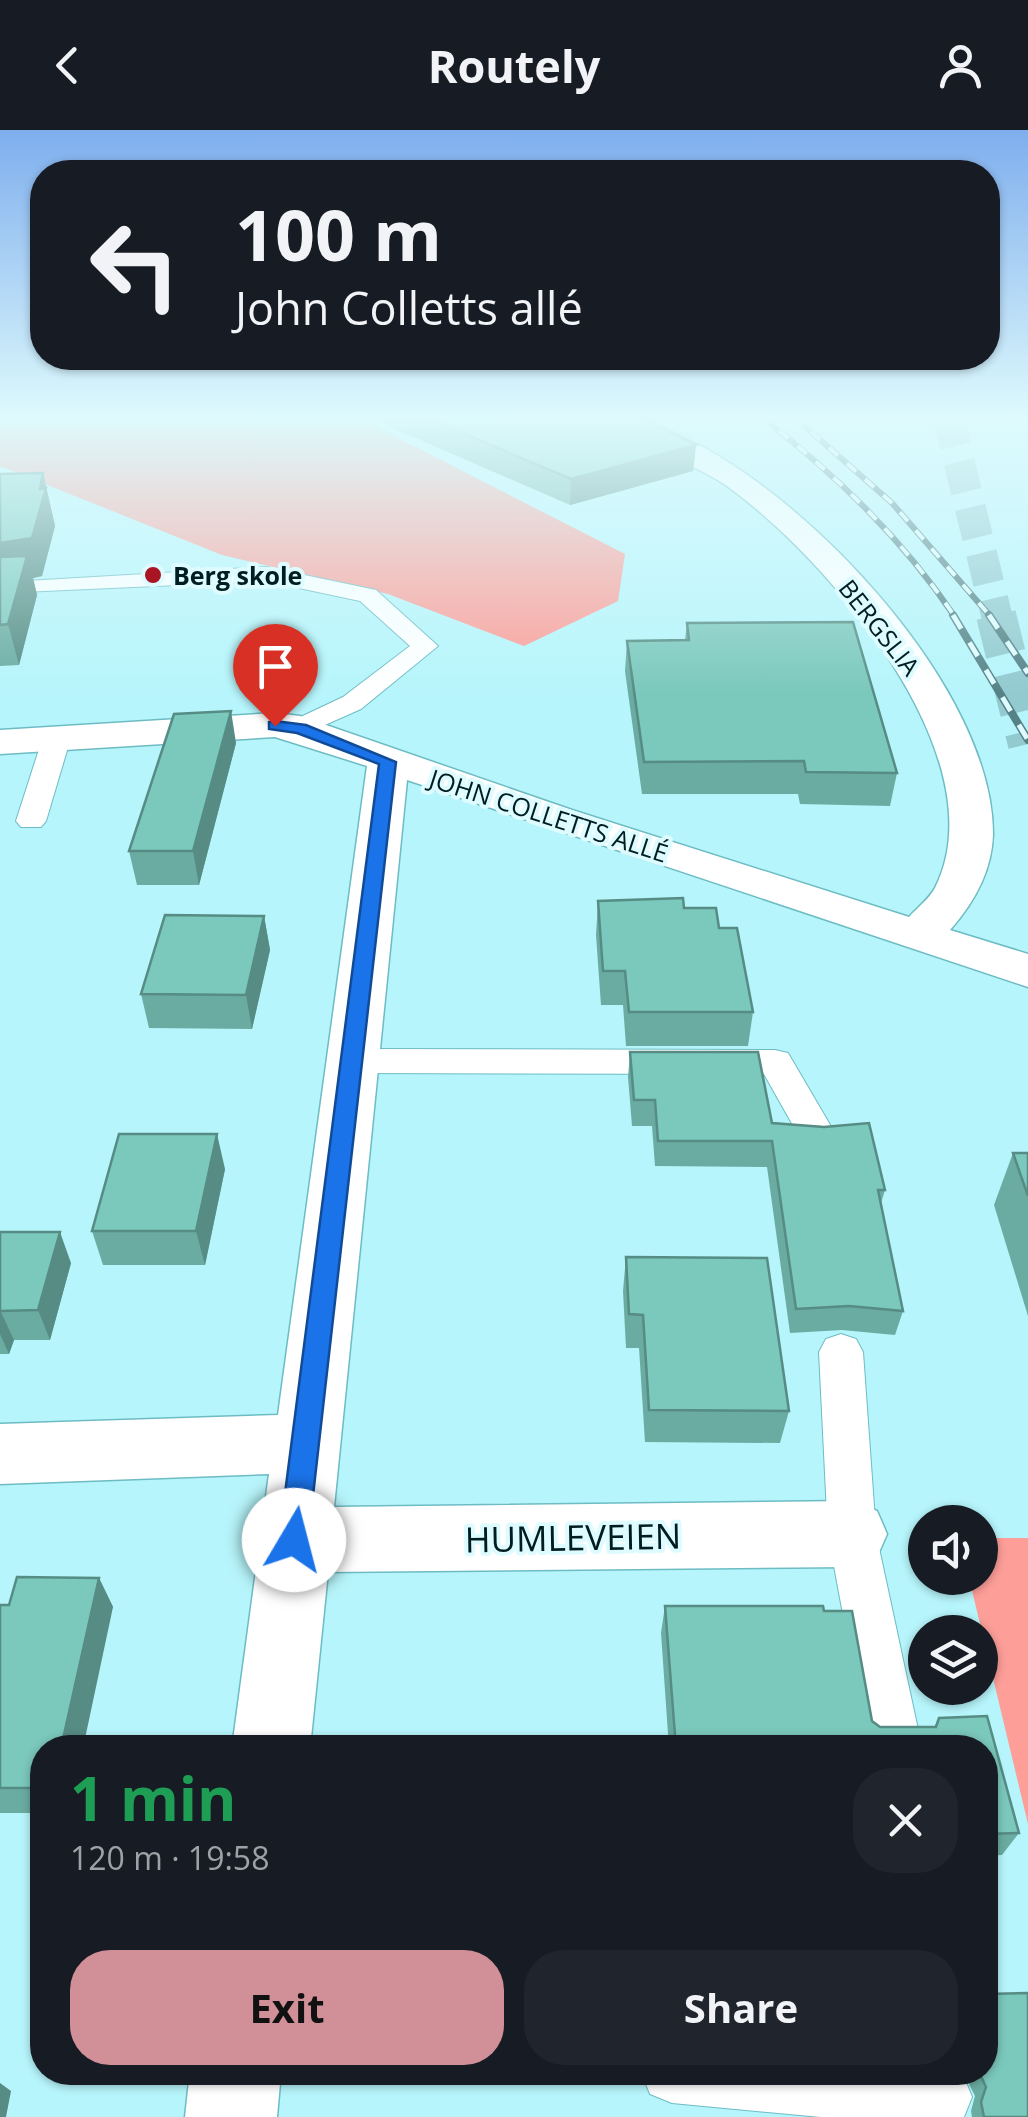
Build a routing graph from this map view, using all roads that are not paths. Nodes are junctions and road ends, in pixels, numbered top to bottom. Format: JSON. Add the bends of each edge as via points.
{"nodes":[{"id":1,"x":773,"y":509,"type":"edge"},
{"id":2,"x":9,"y":589,"type":"edge"},
{"id":3,"x":300,"y":728,"type":"junction"},
{"id":4,"x":57,"y":737,"type":"junction"},
{"id":5,"x":0,"y":742,"type":"edge"},
{"id":6,"x":388,"y":762,"type":"junction"},
{"id":7,"x":31,"y":821,"type":"dead end"},
{"id":8,"x":919,"y":934,"type":"junction"},
{"id":9,"x":1028,"y":971,"type":"edge"},
{"id":10,"x":353,"y":1060,"type":"junction"},
{"id":11,"x":817,"y":1135,"type":"edge"},
{"id":12,"x":841,"y":1352,"type":"dead end"},
{"id":13,"x":307,"y":1443,"type":"junction"},
{"id":14,"x":0,"y":1454,"type":"edge"},
{"id":15,"x":852,"y":1534,"type":"junction"},
{"id":16,"x":294,"y":1540,"type":"junction"},
{"id":17,"x":272,"y":1735,"type":"edge"},
{"id":18,"x":892,"y":1735,"type":"edge"},
{"id":19,"x":235,"y":2085,"type":"edge"},
{"id":20,"x":806,"y":2085,"type":"edge"},
{"id":21,"x":941,"y":2098,"type":"dead end"},
{"id":22,"x":231,"y":2117,"type":"edge"}],
"edges":[{"from":1,"to":8,"type":"street","name":"BERGSLIA","via":[[879,619],[936,701],[963,768],[970,840],[958,889]]},
{"from":2,"to":3,"type":"lane","via":[[266,574],[368,595],[425,646],[352,703]]},
{"from":3,"to":4,"type":"street","name":"JOHN COLLETTS ALLÉ"},
{"from":3,"to":6,"type":"street","name":"JOHN COLLETTS ALLÉ"},
{"from":4,"to":5,"type":"street","name":"JOHN COLLETTS ALLÉ"},
{"from":4,"to":7,"type":"lane"},
{"from":6,"to":8,"type":"street","name":"JOHN COLLETTS ALLÉ"},
{"from":6,"to":10,"type":"street"},
{"from":8,"to":9,"type":"street","name":"JOHN COLLETTS ALLÉ"},
{"from":10,"to":11,"type":"lane","via":[[775,1062]]},
{"from":10,"to":13,"type":"street"},
{"from":12,"to":15,"type":"lane"},
{"from":13,"to":14,"type":"street"},
{"from":13,"to":16,"type":"street"},
{"from":15,"to":16,"type":"street","name":"HUMLEVEIEN"},
{"from":15,"to":18,"type":"lane"},
{"from":16,"to":17,"type":"street"},
{"from":19,"to":22,"type":"street"},
{"from":20,"to":21,"type":"lane"}]}
